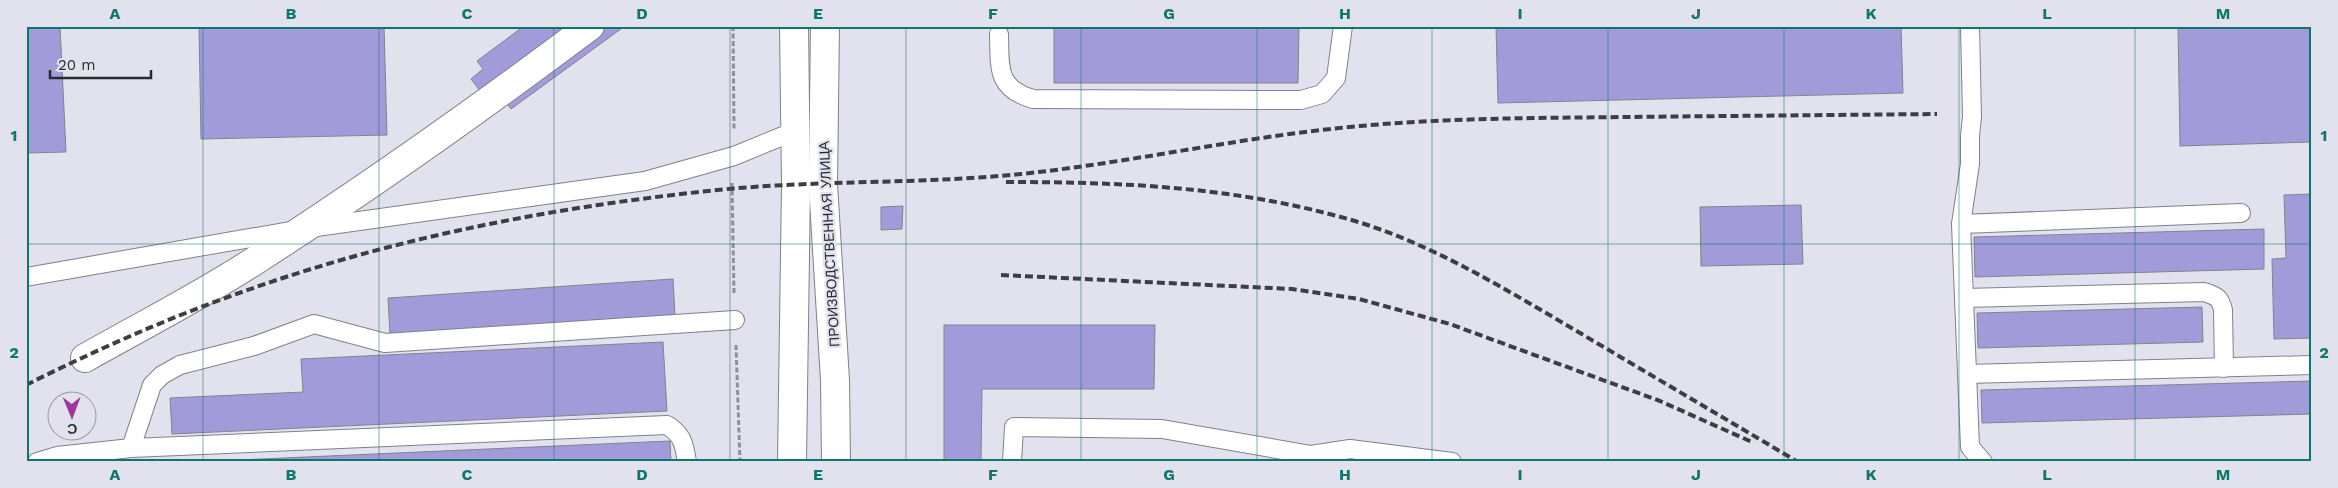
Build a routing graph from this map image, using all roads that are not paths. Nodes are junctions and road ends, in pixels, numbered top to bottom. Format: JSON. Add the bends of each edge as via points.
{"nodes":[{"id":1,"x":590,"y":26,"type":"edge"},
{"id":2,"x":794,"y":26,"type":"edge"},
{"id":3,"x":825,"y":26,"type":"edge"},
{"id":4,"x":1343,"y":26,"type":"edge"},
{"id":5,"x":1970,"y":26,"type":"edge"},
{"id":6,"x":999,"y":34,"type":"dead end"},
{"id":7,"x":796,"y":131,"type":"junction"},
{"id":8,"x":2241,"y":214,"type":"dead end"},
{"id":9,"x":1961,"y":224,"type":"junction"},
{"id":10,"x":302,"y":229,"type":"junction"},
{"id":11,"x":26,"y":277,"type":"edge"},
{"id":12,"x":1964,"y":298,"type":"junction"},
{"id":13,"x":735,"y":320,"type":"road end"},
{"id":14,"x":85,"y":358,"type":"dead end"},
{"id":15,"x":2312,"y":365,"type":"edge"},
{"id":16,"x":2224,"y":368,"type":"junction"},
{"id":17,"x":1967,"y":374,"type":"junction"},
{"id":18,"x":130,"y":448,"type":"junction"},
{"id":19,"x":1311,"y":458,"type":"edge"},
{"id":20,"x":37,"y":462,"type":"edge"},
{"id":21,"x":687,"y":462,"type":"edge"},
{"id":22,"x":792,"y":462,"type":"edge"},
{"id":23,"x":836,"y":462,"type":"edge"},
{"id":24,"x":1012,"y":462,"type":"edge"},
{"id":25,"x":1452,"y":462,"type":"edge"},
{"id":26,"x":1983,"y":462,"type":"edge"}],
"edges":[{"from":1,"to":10,"type":"main road","via":[[423,149]]},
{"from":2,"to":7,"type":"main road","name":"ПРОИЗВОДСТВЕННАЯ УЛИЦА"},
{"from":3,"to":23,"type":"main road","name":"ПРОИЗВОДСТВЕННАЯ УЛИЦА","via":[[824,184],[835,380]]},
{"from":4,"to":6,"type":"lane","via":[[1336,78],[1322,94],[1301,100],[1033,99],[1017,94],[1007,86],[1000,70]]},
{"from":5,"to":9,"type":"lane","via":[[1970,164]]},
{"from":7,"to":10,"type":"lane","via":[[734,156],[645,181]]},
{"from":7,"to":22,"type":"main road","name":"ПРОИЗВОДСТВЕННАЯ УЛИЦА"},
{"from":8,"to":9,"type":"lane"},
{"from":9,"to":12,"type":"lane"},
{"from":10,"to":11,"type":"lane"},
{"from":10,"to":14,"type":"main road","via":[[205,291]]},
{"from":12,"to":16,"type":"lane","via":[[2204,292],[2221,301]]},
{"from":12,"to":17,"type":"lane"},
{"from":13,"to":18,"type":"lane","via":[[385,343],[314,324],[254,346],[180,365],[162,375],[152,385]]},
{"from":15,"to":16,"type":"lane"},
{"from":16,"to":17,"type":"lane"},
{"from":17,"to":26,"type":"lane","via":[[1970,447]]},
{"from":18,"to":20,"type":"lane","via":[[57,456]]},
{"from":18,"to":21,"type":"lane","via":[[667,425],[678,432]]},
{"from":19,"to":24,"type":"lane","via":[[1162,429],[1014,427]]},
{"from":19,"to":25,"type":"lane","via":[[1350,449]]}]}
